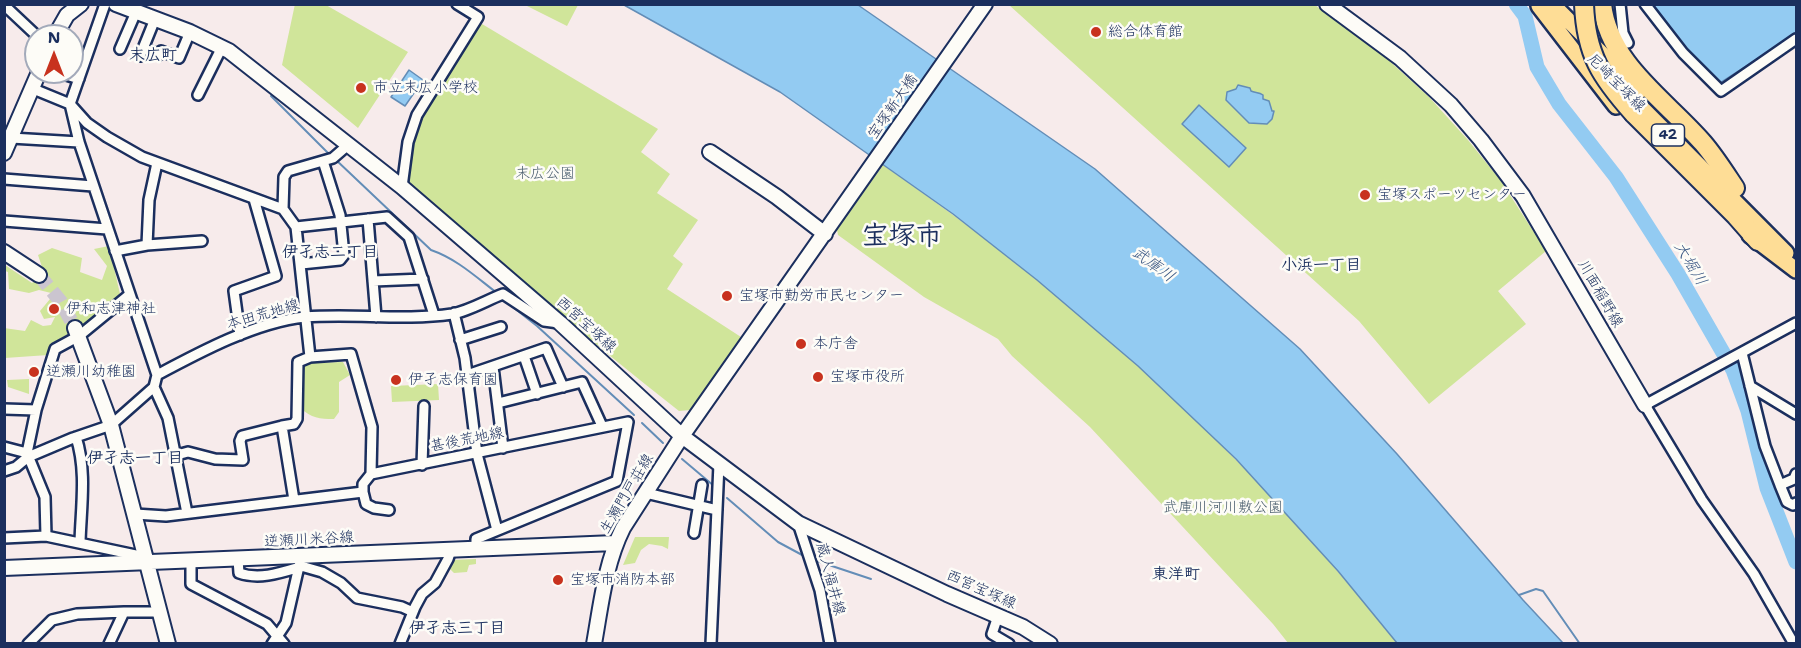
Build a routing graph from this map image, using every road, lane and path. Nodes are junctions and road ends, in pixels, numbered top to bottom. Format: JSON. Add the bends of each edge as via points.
{"nodes":[{"id":1,"x":81,"y":4,"type":"edge"},
{"id":2,"x":105,"y":4,"type":"edge"},
{"id":3,"x":457,"y":4,"type":"edge"},
{"id":4,"x":1327,"y":4,"type":"edge"},
{"id":5,"x":1584,"y":4,"type":"edge"},
{"id":6,"x":1602,"y":4,"type":"edge"},
{"id":7,"x":1620,"y":4,"type":"edge"},
{"id":8,"x":1645,"y":4,"type":"edge"},
{"id":9,"x":4,"y":5,"type":"edge"},
{"id":10,"x":117,"y":5,"type":"edge"},
{"id":11,"x":984,"y":5,"type":"edge"},
{"id":12,"x":1543,"y":5,"type":"edge"},
{"id":13,"x":136,"y":12,"type":"junction"},
{"id":14,"x":155,"y":18,"type":"junction"},
{"id":15,"x":24,"y":24,"type":"edge"},
{"id":16,"x":62,"y":24,"type":"edge"},
{"id":17,"x":190,"y":32,"type":"junction"},
{"id":18,"x":1797,"y":39,"type":"edge"},
{"id":19,"x":1628,"y":43,"type":"dead end"},
{"id":20,"x":222,"y":47,"type":"junction"},
{"id":21,"x":120,"y":49,"type":"dead end"},
{"id":22,"x":84,"y":65,"type":"edge"},
{"id":23,"x":33,"y":84,"type":"edge"},
{"id":24,"x":77,"y":84,"type":"edge"},
{"id":25,"x":31,"y":88,"type":"junction"},
{"id":26,"x":198,"y":95,"type":"dead end"},
{"id":27,"x":70,"y":104,"type":"junction"},
{"id":28,"x":11,"y":138,"type":"junction"},
{"id":29,"x":79,"y":142,"type":"junction"},
{"id":30,"x":348,"y":145,"type":"junction"},
{"id":31,"x":710,"y":152,"type":"dead end"},
{"id":32,"x":4,"y":153,"type":"edge"},
{"id":33,"x":324,"y":161,"type":"junction"},
{"id":34,"x":157,"y":163,"type":"junction"},
{"id":35,"x":4,"y":179,"type":"edge"},
{"id":36,"x":93,"y":186,"type":"junction"},
{"id":37,"x":402,"y":187,"type":"junction"},
{"id":38,"x":1735,"y":188,"type":"junction"},
{"id":39,"x":254,"y":200,"type":"junction"},
{"id":40,"x":283,"y":209,"type":"junction"},
{"id":41,"x":368,"y":219,"type":"junction"},
{"id":42,"x":4,"y":221,"type":"edge"},
{"id":43,"x":340,"y":221,"type":"junction"},
{"id":44,"x":296,"y":227,"type":"junction"},
{"id":45,"x":107,"y":229,"type":"junction"},
{"id":46,"x":827,"y":231,"type":"junction"},
{"id":47,"x":1758,"y":241,"type":"junction"},
{"id":48,"x":202,"y":242,"type":"dead end"},
{"id":49,"x":147,"y":245,"type":"junction"},
{"id":50,"x":1797,"y":249,"type":"edge"},
{"id":51,"x":115,"y":251,"type":"junction"},
{"id":52,"x":4,"y":252,"type":"edge"},
{"id":53,"x":1797,"y":263,"type":"edge"},
{"id":54,"x":301,"y":264,"type":"junction"},
{"id":55,"x":1797,"y":270,"type":"edge"},
{"id":56,"x":39,"y":275,"type":"tunnel mouth"},
{"id":57,"x":423,"y":279,"type":"junction"},
{"id":58,"x":373,"y":281,"type":"junction"},
{"id":59,"x":129,"y":295,"type":"junction"},
{"id":60,"x":454,"y":313,"type":"junction"},
{"id":61,"x":434,"y":315,"type":"junction"},
{"id":62,"x":305,"y":317,"type":"junction"},
{"id":63,"x":376,"y":317,"type":"junction"},
{"id":64,"x":560,"y":323,"type":"junction"},
{"id":65,"x":1797,"y":323,"type":"edge"},
{"id":66,"x":501,"y":327,"type":"dead end"},
{"id":67,"x":77,"y":332,"type":"junction"},
{"id":68,"x":240,"y":335,"type":"junction"},
{"id":69,"x":460,"y":340,"type":"junction"},
{"id":70,"x":1739,"y":355,"type":"junction"},
{"id":71,"x":524,"y":356,"type":"junction"},
{"id":72,"x":310,"y":357,"type":"junction"},
{"id":73,"x":493,"y":367,"type":"junction"},
{"id":74,"x":157,"y":375,"type":"junction"},
{"id":75,"x":466,"y":375,"type":"junction"},
{"id":76,"x":1750,"y":386,"type":"junction"},
{"id":77,"x":154,"y":387,"type":"junction"},
{"id":78,"x":563,"y":387,"type":"junction"},
{"id":79,"x":537,"y":394,"type":"junction"},
{"id":80,"x":498,"y":403,"type":"junction"},
{"id":81,"x":1646,"y":405,"type":"junction"},
{"id":82,"x":424,"y":406,"type":"dead end"},
{"id":83,"x":4,"y":409,"type":"edge"},
{"id":84,"x":36,"y":410,"type":"junction"},
{"id":85,"x":1797,"y":414,"type":"edge"},
{"id":86,"x":111,"y":425,"type":"junction"},
{"id":87,"x":282,"y":426,"type":"junction"},
{"id":88,"x":602,"y":426,"type":"junction"},
{"id":89,"x":682,"y":436,"type":"junction"},
{"id":90,"x":76,"y":437,"type":"junction"},
{"id":91,"x":4,"y":447,"type":"edge"},
{"id":92,"x":503,"y":448,"type":"junction"},
{"id":93,"x":477,"y":454,"type":"junction"},
{"id":94,"x":27,"y":455,"type":"junction"},
{"id":95,"x":177,"y":455,"type":"junction"},
{"id":96,"x":719,"y":464,"type":"junction"},
{"id":97,"x":422,"y":465,"type":"junction"},
{"id":98,"x":4,"y":471,"type":"edge"},
{"id":99,"x":371,"y":474,"type":"junction"},
{"id":100,"x":1797,"y":474,"type":"edge"},
{"id":101,"x":702,"y":485,"type":"dead end"},
{"id":102,"x":1780,"y":486,"type":"junction"},
{"id":103,"x":363,"y":492,"type":"junction"},
{"id":104,"x":646,"y":493,"type":"junction"},
{"id":105,"x":294,"y":501,"type":"junction"},
{"id":106,"x":1797,"y":503,"type":"edge"},
{"id":107,"x":700,"y":506,"type":"junction"},
{"id":108,"x":389,"y":510,"type":"dead end"},
{"id":109,"x":717,"y":510,"type":"junction"},
{"id":110,"x":188,"y":513,"type":"junction"},
{"id":111,"x":135,"y":514,"type":"junction"},
{"id":112,"x":798,"y":523,"type":"junction"},
{"id":113,"x":497,"y":530,"type":"junction"},
{"id":114,"x":694,"y":533,"type":"dead end"},
{"id":115,"x":46,"y":536,"type":"junction"},
{"id":116,"x":4,"y":538,"type":"edge"},
{"id":117,"x":80,"y":542,"type":"junction"},
{"id":118,"x":615,"y":543,"type":"junction"},
{"id":119,"x":476,"y":548,"type":"junction"},
{"id":120,"x":451,"y":550,"type":"junction"},
{"id":121,"x":145,"y":559,"type":"junction"},
{"id":122,"x":191,"y":561,"type":"junction"},
{"id":123,"x":300,"y":563,"type":"junction"},
{"id":124,"x":4,"y":568,"type":"edge"},
{"id":125,"x":124,"y":612,"type":"junction"},
{"id":126,"x":160,"y":612,"type":"junction"},
{"id":127,"x":413,"y":612,"type":"junction"},
{"id":128,"x":998,"y":616,"type":"junction"},
{"id":129,"x":274,"y":640,"type":"edge"},
{"id":130,"x":27,"y":644,"type":"edge"},
{"id":131,"x":109,"y":644,"type":"edge"},
{"id":132,"x":168,"y":644,"type":"edge"},
{"id":133,"x":284,"y":644,"type":"edge"},
{"id":134,"x":400,"y":644,"type":"edge"},
{"id":135,"x":594,"y":644,"type":"edge"},
{"id":136,"x":711,"y":644,"type":"edge"},
{"id":137,"x":830,"y":644,"type":"edge"},
{"id":138,"x":1009,"y":644,"type":"edge"},
{"id":139,"x":1050,"y":644,"type":"edge"},
{"id":140,"x":1794,"y":644,"type":"edge"}],
"edges":[{"from":1,"to":16,"type":"street"},
{"from":2,"to":22,"type":"street"},
{"from":3,"to":37,"type":"street","via":[[478,17],[417,115],[408,142]]},
{"from":4,"to":81,"type":"street","name":"川面稲野線","via":[[1401,58],[1451,105],[1488,149],[1523,196]]},
{"from":5,"to":47,"type":"highway","bridge":true,"via":[[1587,35],[1599,69],[1612,89]]},
{"from":6,"to":38,"type":"highway","via":[[1614,46],[1704,144]]},
{"from":7,"to":19,"type":"street"},
{"from":8,"to":18,"type":"street","via":[[1683,53],[1721,91]]},
{"from":9,"to":15,"type":"street"},
{"from":10,"to":13,"type":"street","name":"西宮宝塚線"},
{"from":11,"to":46,"type":"street","name":"宝塚新大橋"},
{"from":12,"to":38,"type":"main road","name":"尼崎宝塚線","number":"42"},
{"from":12,"to":47,"type":"main road","number":"42","via":[[1615,105],[1731,220]]},
{"from":12,"to":53,"type":"main road","name":"尼崎宝塚線","number":"42"},
{"from":13,"to":14,"type":"street","name":"西宮宝塚線"},
{"from":13,"to":21,"type":"street"},
{"from":14,"to":17,"type":"street","name":"西宮宝塚線"},
{"from":14,"to":17,"type":"street","via":[[142,52],[159,55],[161,51],[179,58]]},
{"from":17,"to":20,"type":"street","name":"西宮宝塚線"},
{"from":20,"to":26,"type":"street"},
{"from":20,"to":30,"type":"street","name":"西宮宝塚線"},
{"from":23,"to":25,"type":"street"},
{"from":24,"to":27,"type":"street"},
{"from":25,"to":27,"type":"street"},
{"from":25,"to":28,"type":"street"},
{"from":27,"to":29,"type":"street"},
{"from":27,"to":34,"type":"street","via":[[107,137]]},
{"from":28,"to":29,"type":"street"},
{"from":28,"to":32,"type":"street"},
{"from":29,"to":36,"type":"street"},
{"from":30,"to":33,"type":"street"},
{"from":30,"to":37,"type":"street","name":"西宮宝塚線"},
{"from":31,"to":46,"type":"street"},
{"from":33,"to":40,"type":"street","via":[[288,171],[284,177]]},
{"from":33,"to":43,"type":"street"},
{"from":34,"to":39,"type":"street"},
{"from":34,"to":49,"type":"street","via":[[149,200]]},
{"from":35,"to":36,"type":"street"},
{"from":36,"to":45,"type":"street"},
{"from":37,"to":64,"type":"street","name":"西宮宝塚線"},
{"from":38,"to":50,"type":"main road","name":"尼崎宝塚線","number":"42"},
{"from":39,"to":40,"type":"street"},
{"from":39,"to":68,"type":"street","via":[[276,276],[234,291]]},
{"from":40,"to":44,"type":"street"},
{"from":41,"to":43,"type":"street"},
{"from":41,"to":57,"type":"street","via":[[387,217],[409,237]]},
{"from":41,"to":58,"type":"street"},
{"from":42,"to":45,"type":"street"},
{"from":43,"to":44,"type":"street"},
{"from":43,"to":54,"type":"street","via":[[344,255],[340,260]]},
{"from":44,"to":54,"type":"street"},
{"from":45,"to":51,"type":"street"},
{"from":46,"to":89,"type":"street","name":"宝塚新大橋"},
{"from":47,"to":55,"type":"main road","number":"42"},
{"from":48,"to":49,"type":"street"},
{"from":49,"to":51,"type":"street"},
{"from":51,"to":59,"type":"street"},
{"from":52,"to":56,"type":"street"},
{"from":54,"to":62,"type":"street"},
{"from":57,"to":58,"type":"street"},
{"from":57,"to":61,"type":"street"},
{"from":58,"to":63,"type":"street"},
{"from":59,"to":67,"type":"street"},
{"from":59,"to":74,"type":"street"},
{"from":60,"to":61,"type":"street","name":"本田荒地線"},
{"from":60,"to":64,"type":"street","name":"本田荒地線","via":[[503,294],[544,321]]},
{"from":60,"to":69,"type":"street"},
{"from":61,"to":63,"type":"street","name":"本田荒地線"},
{"from":62,"to":63,"type":"street","name":"本田荒地線"},
{"from":62,"to":68,"type":"street","name":"本田荒地線"},
{"from":62,"to":72,"type":"street"},
{"from":64,"to":89,"type":"street","name":"西宮宝塚線"},
{"from":65,"to":70,"type":"street"},
{"from":66,"to":69,"type":"street"},
{"from":67,"to":84,"type":"street","via":[[55,350]]},
{"from":67,"to":86,"type":"street"},
{"from":68,"to":74,"type":"street","name":"本田荒地線"},
{"from":69,"to":75,"type":"street"},
{"from":70,"to":76,"type":"street"},
{"from":70,"to":81,"type":"street"},
{"from":71,"to":73,"type":"street"},
{"from":71,"to":78,"type":"street","via":[[546,348]]},
{"from":71,"to":79,"type":"street"},
{"from":72,"to":87,"type":"street","via":[[298,362],[297,419],[294,424]]},
{"from":72,"to":99,"type":"street","via":[[351,354],[372,427]]},
{"from":73,"to":75,"type":"street"},
{"from":73,"to":80,"type":"street"},
{"from":74,"to":77,"type":"street"},
{"from":75,"to":93,"type":"street"},
{"from":76,"to":85,"type":"street"},
{"from":76,"to":102,"type":"street"},
{"from":77,"to":86,"type":"street"},
{"from":77,"to":95,"type":"street","via":[[168,418]]},
{"from":78,"to":79,"type":"street"},
{"from":78,"to":88,"type":"street","via":[[582,382]]},
{"from":79,"to":80,"type":"street"},
{"from":80,"to":92,"type":"street"},
{"from":81,"to":140,"type":"street","name":"川面稲野線"},
{"from":82,"to":97,"type":"street"},
{"from":83,"to":84,"type":"street"},
{"from":84,"to":94,"type":"street"},
{"from":86,"to":90,"type":"street"},
{"from":86,"to":111,"type":"street"},
{"from":87,"to":95,"type":"street","via":[[242,436],[243,460],[215,459],[188,452]]},
{"from":87,"to":105,"type":"street"},
{"from":88,"to":92,"type":"street","name":"甚後荒地線"},
{"from":88,"to":113,"type":"street","name":"甚後荒地線","via":[[628,422],[617,481]]},
{"from":89,"to":96,"type":"street","name":"西宮宝塚線"},
{"from":89,"to":104,"type":"street","name":"生瀬門戸荘線"},
{"from":90,"to":94,"type":"street"},
{"from":90,"to":117,"type":"street","via":[[83,471]]},
{"from":91,"to":94,"type":"street"},
{"from":92,"to":93,"type":"street","name":"甚後荒地線"},
{"from":93,"to":97,"type":"street","name":"甚後荒地線"},
{"from":93,"to":113,"type":"street"},
{"from":94,"to":98,"type":"street","via":[[16,467]]},
{"from":94,"to":115,"type":"street","via":[[45,497]]},
{"from":95,"to":110,"type":"street"},
{"from":96,"to":109,"type":"street"},
{"from":96,"to":112,"type":"street","name":"西宮宝塚線"},
{"from":97,"to":99,"type":"street","name":"甚後荒地線"},
{"from":99,"to":103,"type":"street","via":[[363,484]]},
{"from":100,"to":102,"type":"street"},
{"from":101,"to":107,"type":"street"},
{"from":102,"to":106,"type":"street","via":[[1787,502]]},
{"from":103,"to":105,"type":"street"},
{"from":103,"to":108,"type":"street","via":[[366,504]]},
{"from":104,"to":107,"type":"street"},
{"from":104,"to":118,"type":"street","name":"生瀬門戸荘線"},
{"from":105,"to":110,"type":"street"},
{"from":107,"to":109,"type":"street"},
{"from":107,"to":114,"type":"street"},
{"from":109,"to":136,"type":"street"},
{"from":110,"to":111,"type":"street"},
{"from":111,"to":121,"type":"street"},
{"from":112,"to":128,"type":"street","name":"西宮宝塚線"},
{"from":112,"to":137,"type":"street","name":"蔵人福井線","via":[[820,590]]},
{"from":113,"to":119,"type":"street","via":[[476,539]]},
{"from":115,"to":116,"type":"street"},
{"from":115,"to":117,"type":"street"},
{"from":117,"to":121,"type":"street"},
{"from":118,"to":119,"type":"street","name":"逆瀬川米谷線"},
{"from":118,"to":135,"type":"street","name":"生瀬門戸荘線"},
{"from":119,"to":120,"type":"street","name":"逆瀬川米谷線"},
{"from":120,"to":123,"type":"street","name":"逆瀬川米谷線"},
{"from":120,"to":127,"type":"street","via":[[435,583]]},
{"from":121,"to":122,"type":"street","name":"逆瀬川米谷線"},
{"from":121,"to":124,"type":"street","name":"逆瀬川米谷線"},
{"from":121,"to":126,"type":"street"},
{"from":122,"to":123,"type":"street","name":"逆瀬川米谷線"},
{"from":122,"to":129,"type":"street","via":[[191,584],[267,624]]},
{"from":123,"to":127,"type":"street","via":[[340,583],[357,598]]},
{"from":123,"to":129,"type":"street","via":[[286,623]]},
{"from":125,"to":126,"type":"street"},
{"from":125,"to":130,"type":"street","via":[[77,614],[52,620]]},
{"from":125,"to":131,"type":"street"},
{"from":126,"to":132,"type":"street"},
{"from":127,"to":134,"type":"street"},
{"from":128,"to":138,"type":"street","via":[[992,634]]},
{"from":128,"to":139,"type":"street","name":"西宮宝塚線"},
{"from":129,"to":133,"type":"street"}]}
